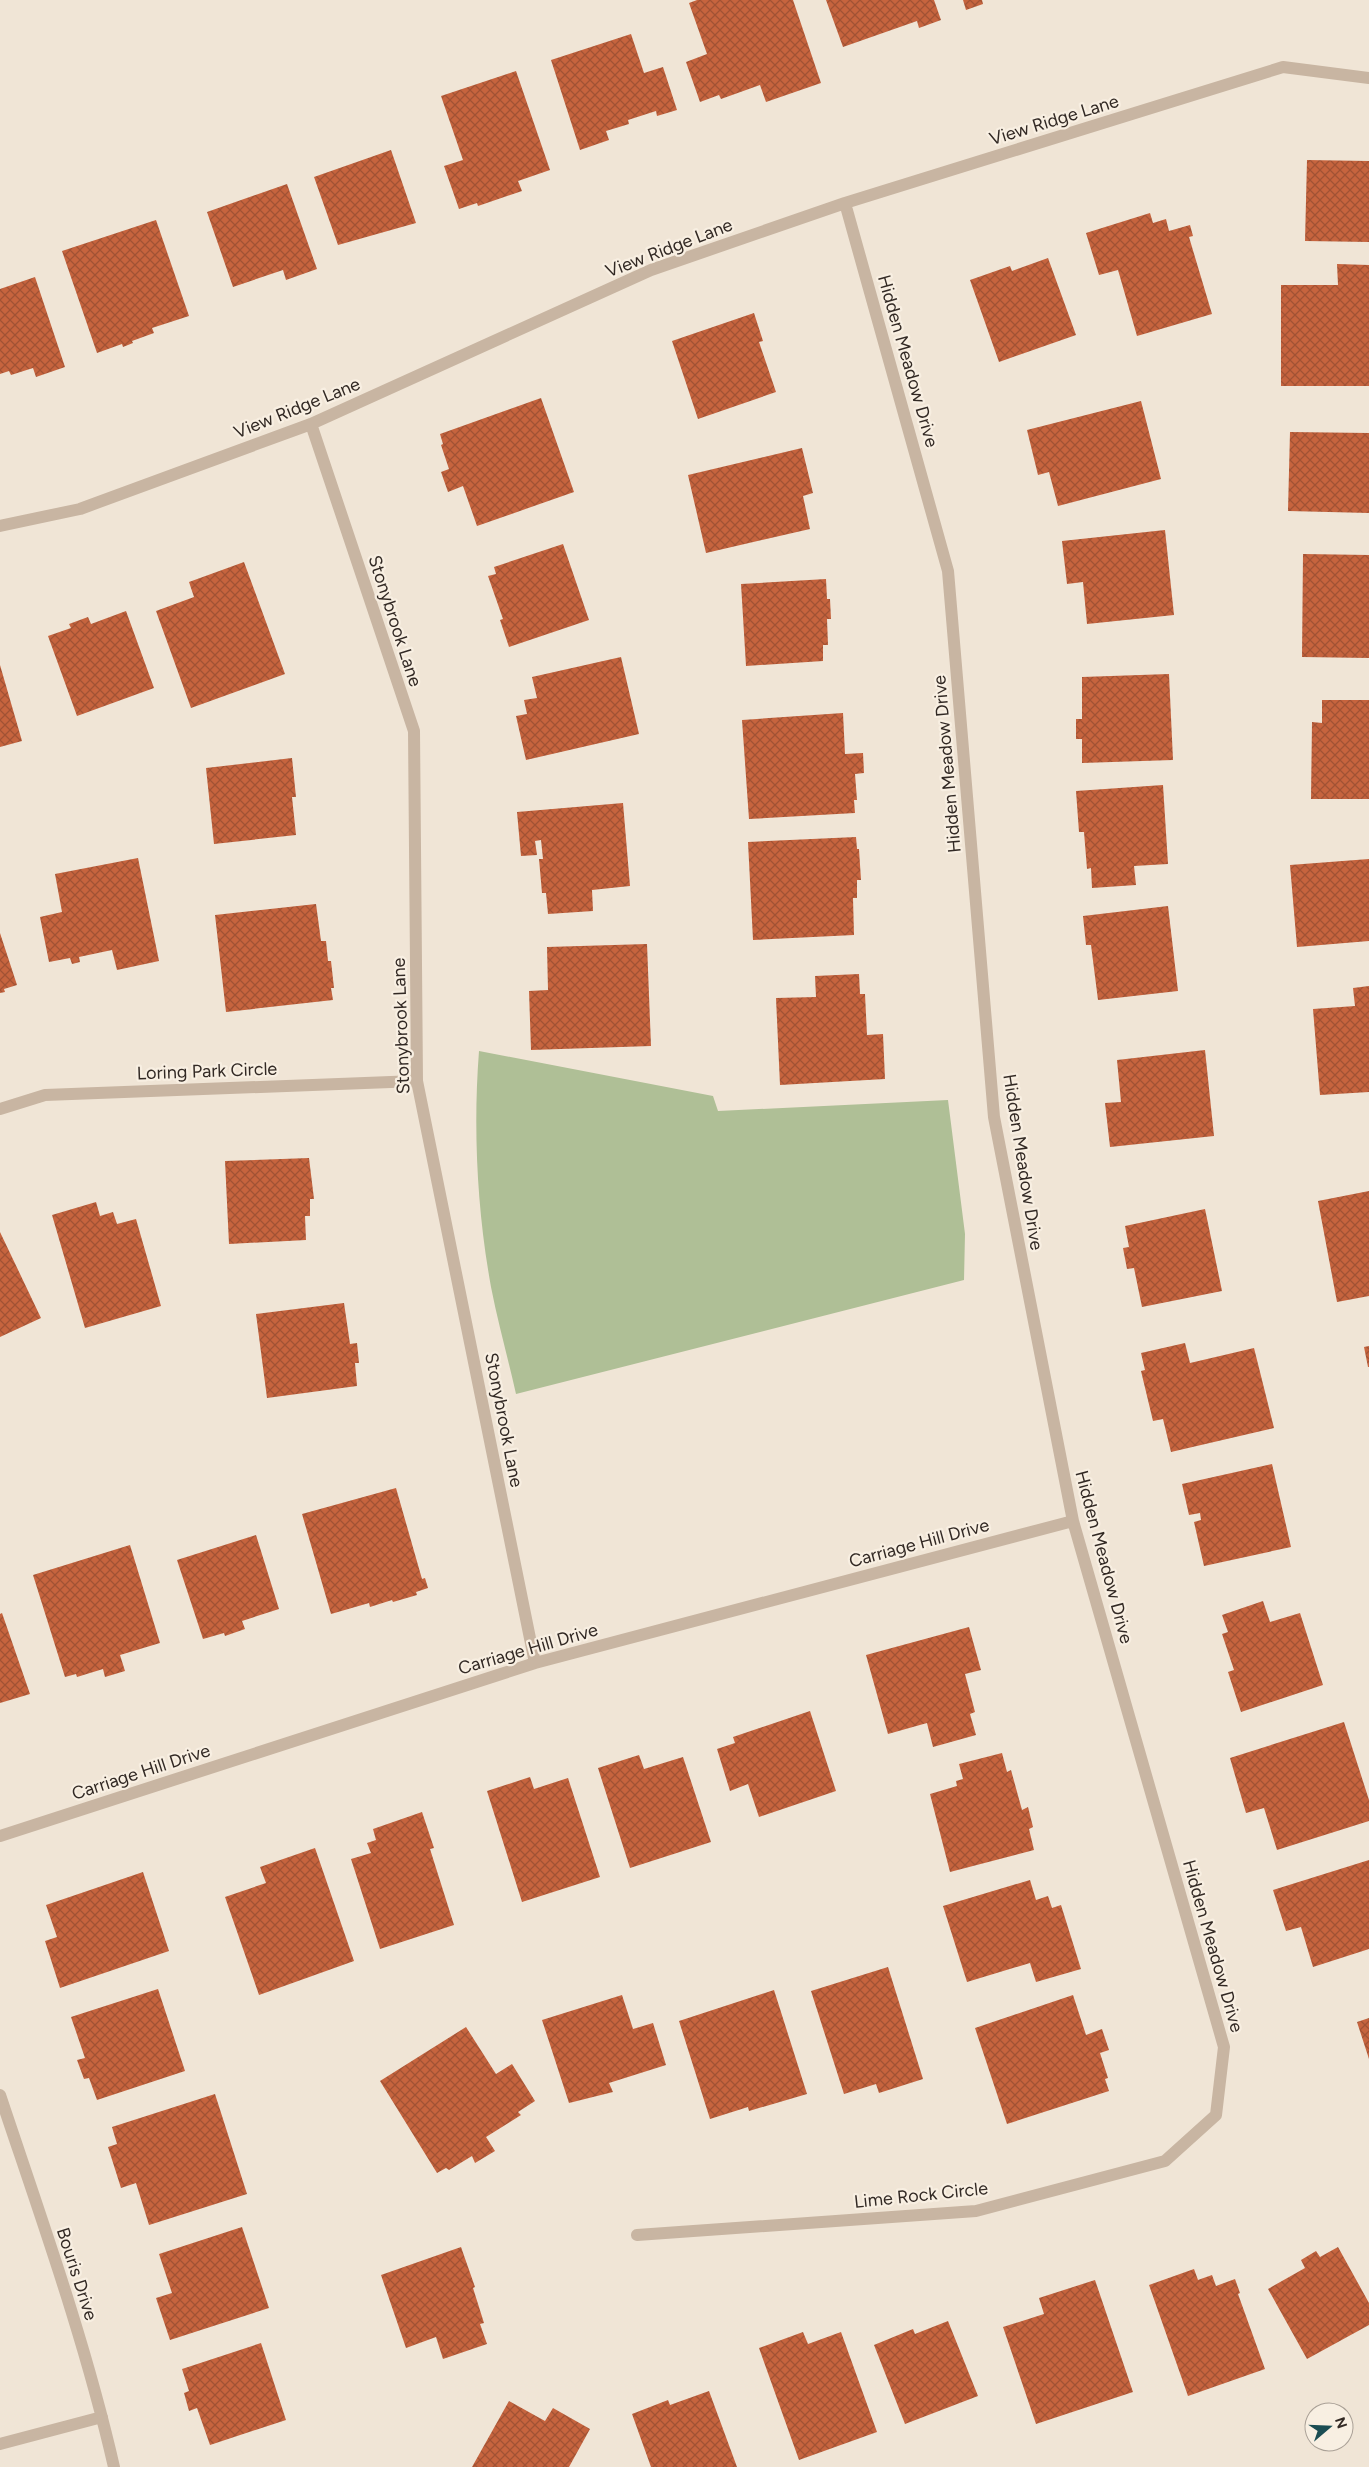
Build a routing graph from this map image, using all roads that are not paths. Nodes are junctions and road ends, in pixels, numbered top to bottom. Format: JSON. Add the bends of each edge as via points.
{"nodes":[{"id":1,"x":1369,"y":78,"type":"edge"},
{"id":2,"x":846,"y":203,"type":"junction"},
{"id":3,"x":311,"y":424,"type":"junction"},
{"id":4,"x":0,"y":526,"type":"edge"},
{"id":5,"x":417,"y":1081,"type":"junction"},
{"id":6,"x":0,"y":1109,"type":"edge"},
{"id":7,"x":1072,"y":1521,"type":"junction"},
{"id":8,"x":536,"y":1663,"type":"junction"},
{"id":9,"x":0,"y":1836,"type":"edge"},
{"id":10,"x":0,"y":2095,"type":"edge"},
{"id":11,"x":1216,"y":2115,"type":"joint"},
{"id":12,"x":637,"y":2235,"type":"dead end"},
{"id":13,"x":102,"y":2417,"type":"junction"},
{"id":14,"x":0,"y":2444,"type":"edge"},
{"id":15,"x":114,"y":2467,"type":"edge"}],
"edges":[{"from":1,"to":2,"type":"street","name":"View Ridge Lane","via":[[1283,67]]},
{"from":2,"to":3,"type":"street","name":"View Ridge Lane","via":[[651,270]]},
{"from":2,"to":7,"type":"street","name":"Hidden Meadow Drive","via":[[948,571],[994,1116]]},
{"from":3,"to":4,"type":"street","name":"View Ridge Lane","via":[[80,509]]},
{"from":3,"to":5,"type":"street","name":"Stonybrook Lane","via":[[414,731]]},
{"from":5,"to":6,"type":"street","name":"Loring Park Circle","via":[[45,1095]]},
{"from":5,"to":8,"type":"street","name":"Stonybrook Lane"},
{"from":7,"to":8,"type":"street","name":"Carriage Hill Drive"},
{"from":7,"to":11,"type":"street","name":"Hidden Meadow Drive","via":[[1224,2047]]},
{"from":8,"to":9,"type":"street","name":"Carriage Hill Drive"},
{"from":10,"to":13,"type":"street","name":"Bouris Drive","via":[[69,2302]]},
{"from":11,"to":12,"type":"street","name":"Lime Rock Circle","via":[[1165,2161],[976,2211]]},
{"from":13,"to":14,"type":"street"},
{"from":13,"to":15,"type":"street","name":"Bouris Drive"}]}
